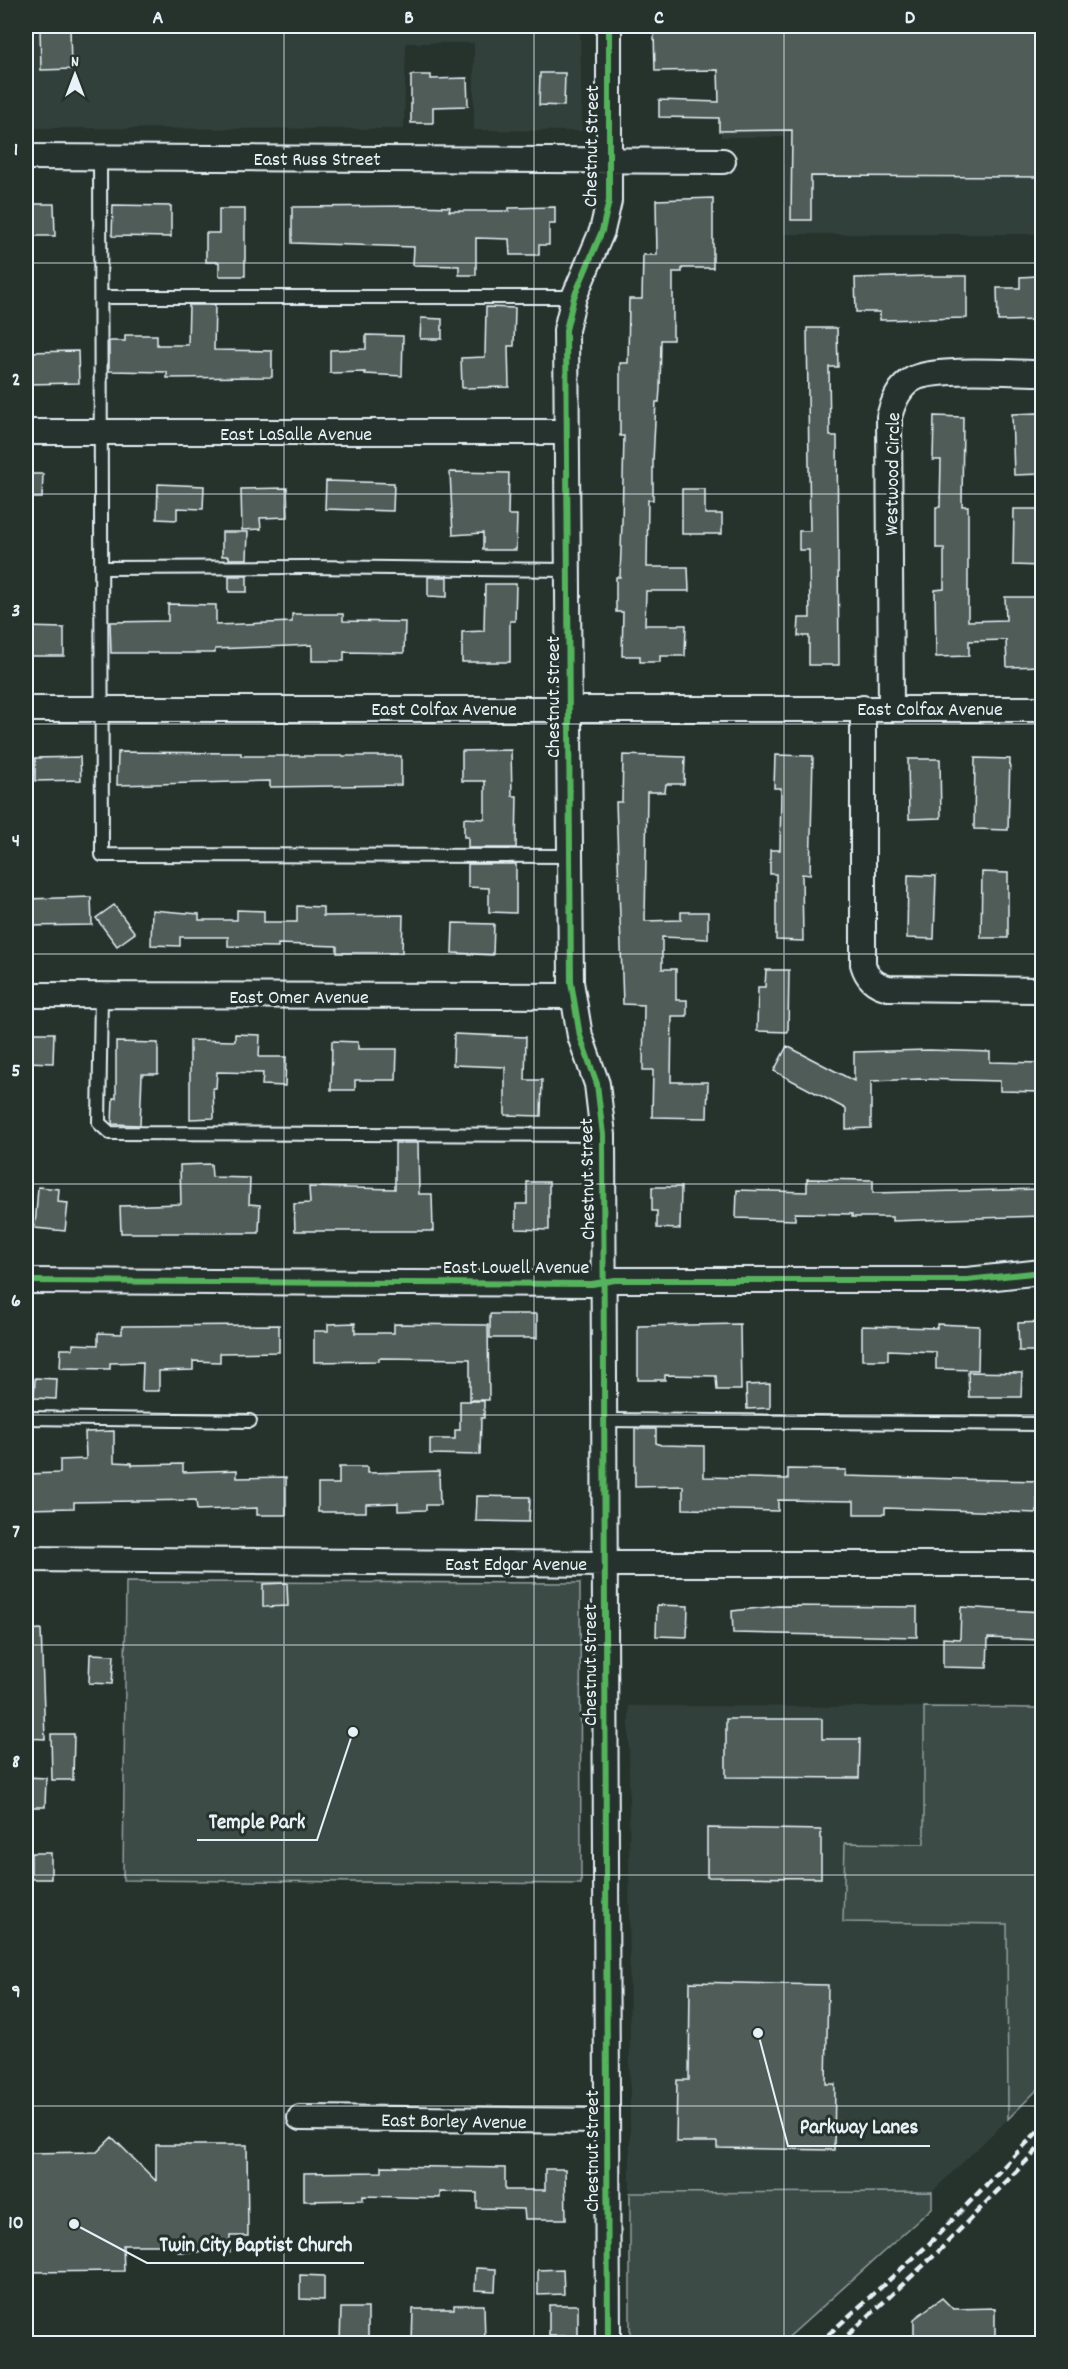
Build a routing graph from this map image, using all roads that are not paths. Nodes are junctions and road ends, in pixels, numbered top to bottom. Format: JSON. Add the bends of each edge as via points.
{"nodes":[{"id":1,"x":609,"y":26,"type":"edge"},
{"id":2,"x":100,"y":157,"type":"junction"},
{"id":3,"x":26,"y":158,"type":"edge"},
{"id":4,"x":609,"y":160,"type":"junction"},
{"id":5,"x":723,"y":161,"type":"dead end"},
{"id":6,"x":102,"y":297,"type":"junction"},
{"id":7,"x":573,"y":297,"type":"junction"},
{"id":8,"x":1042,"y":373,"type":"edge"},
{"id":9,"x":26,"y":432,"type":"edge"},
{"id":10,"x":566,"y":432,"type":"junction"},
{"id":11,"x":101,"y":433,"type":"junction"},
{"id":12,"x":102,"y":568,"type":"junction"},
{"id":13,"x":568,"y":570,"type":"junction"},
{"id":14,"x":569,"y":708,"type":"junction"},
{"id":15,"x":863,"y":708,"type":"junction"},
{"id":16,"x":891,"y":708,"type":"junction"},
{"id":17,"x":26,"y":709,"type":"edge"},
{"id":18,"x":103,"y":709,"type":"junction"},
{"id":19,"x":1042,"y":709,"type":"edge"},
{"id":20,"x":569,"y":856,"type":"junction"},
{"id":21,"x":1042,"y":987,"type":"edge"},
{"id":22,"x":26,"y":996,"type":"edge"},
{"id":23,"x":101,"y":996,"type":"junction"},
{"id":24,"x":572,"y":996,"type":"junction"},
{"id":25,"x":603,"y":1135,"type":"junction"},
{"id":26,"x":1042,"y":1272,"type":"edge"},
{"id":27,"x":26,"y":1281,"type":"edge"},
{"id":28,"x":604,"y":1281,"type":"junction"},
{"id":29,"x":26,"y":1419,"type":"edge"},
{"id":30,"x":604,"y":1420,"type":"junction"},
{"id":31,"x":250,"y":1421,"type":"dead end"},
{"id":32,"x":1042,"y":1424,"type":"edge"},
{"id":33,"x":26,"y":1559,"type":"edge"},
{"id":34,"x":1042,"y":1563,"type":"edge"},
{"id":35,"x":605,"y":1564,"type":"junction"},
{"id":36,"x":300,"y":2118,"type":"dead end"},
{"id":37,"x":607,"y":2121,"type":"junction"},
{"id":38,"x":608,"y":2343,"type":"edge"}],
"edges":[{"from":1,"to":4,"type":"street","name":"Chestnut Street"},
{"from":2,"to":3,"type":"street","name":"East Russ Street"},
{"from":2,"to":4,"type":"street","name":"East Russ Street"},
{"from":2,"to":6,"type":"lane"},
{"from":4,"to":5,"type":"street","name":"East Russ Street"},
{"from":4,"to":7,"type":"street","name":"Chestnut Street","via":[[609,201],[602,231]]},
{"from":6,"to":7,"type":"lane"},
{"from":6,"to":11,"type":"lane"},
{"from":7,"to":10,"type":"street","name":"Chestnut Street","via":[[566,330]]},
{"from":8,"to":16,"type":"street","name":"Westwood Circle","via":[[924,374],[904,386],[893,400],[889,417]]},
{"from":9,"to":11,"type":"street","name":"East LaSalle Avenue"},
{"from":10,"to":11,"type":"street","name":"East LaSalle Avenue"},
{"from":10,"to":13,"type":"street","name":"Chestnut Street"},
{"from":11,"to":12,"type":"lane"},
{"from":12,"to":13,"type":"lane"},
{"from":12,"to":18,"type":"lane"},
{"from":13,"to":14,"type":"street","name":"Chestnut Street"},
{"from":14,"to":15,"type":"street","name":"East Colfax Avenue"},
{"from":14,"to":18,"type":"street","name":"East Colfax Avenue"},
{"from":14,"to":20,"type":"street","name":"Chestnut Street"},
{"from":15,"to":16,"type":"street","name":"East Colfax Avenue"},
{"from":15,"to":21,"type":"street","via":[[864,983],[888,988]]},
{"from":16,"to":19,"type":"street","name":"East Colfax Avenue"},
{"from":17,"to":18,"type":"street","name":"East Colfax Avenue"},
{"from":18,"to":20,"type":"lane","via":[[102,855]]},
{"from":20,"to":24,"type":"street","name":"Chestnut Street"},
{"from":22,"to":23,"type":"street","name":"East Omer Avenue"},
{"from":23,"to":24,"type":"street","name":"East Omer Avenue"},
{"from":23,"to":25,"type":"lane","via":[[99,1122],[110,1133]]},
{"from":24,"to":25,"type":"street","name":"Chestnut Street","via":[[580,1036],[597,1083]]},
{"from":25,"to":28,"type":"street","name":"Chestnut Street"},
{"from":26,"to":28,"type":"street","name":"East Lowell Avenue","via":[[967,1280]]},
{"from":27,"to":28,"type":"street","name":"East Lowell Avenue"},
{"from":28,"to":30,"type":"street","name":"Chestnut Street"},
{"from":29,"to":31,"type":"lane"},
{"from":30,"to":32,"type":"lane"},
{"from":30,"to":35,"type":"street","name":"Chestnut Street"},
{"from":33,"to":35,"type":"street","name":"East Edgar Avenue"},
{"from":34,"to":35,"type":"street","name":"East Edgar Avenue"},
{"from":35,"to":37,"type":"street","name":"Chestnut Street"},
{"from":36,"to":37,"type":"street","name":"East Borley Avenue"},
{"from":37,"to":38,"type":"street","name":"Chestnut Street"}]}
